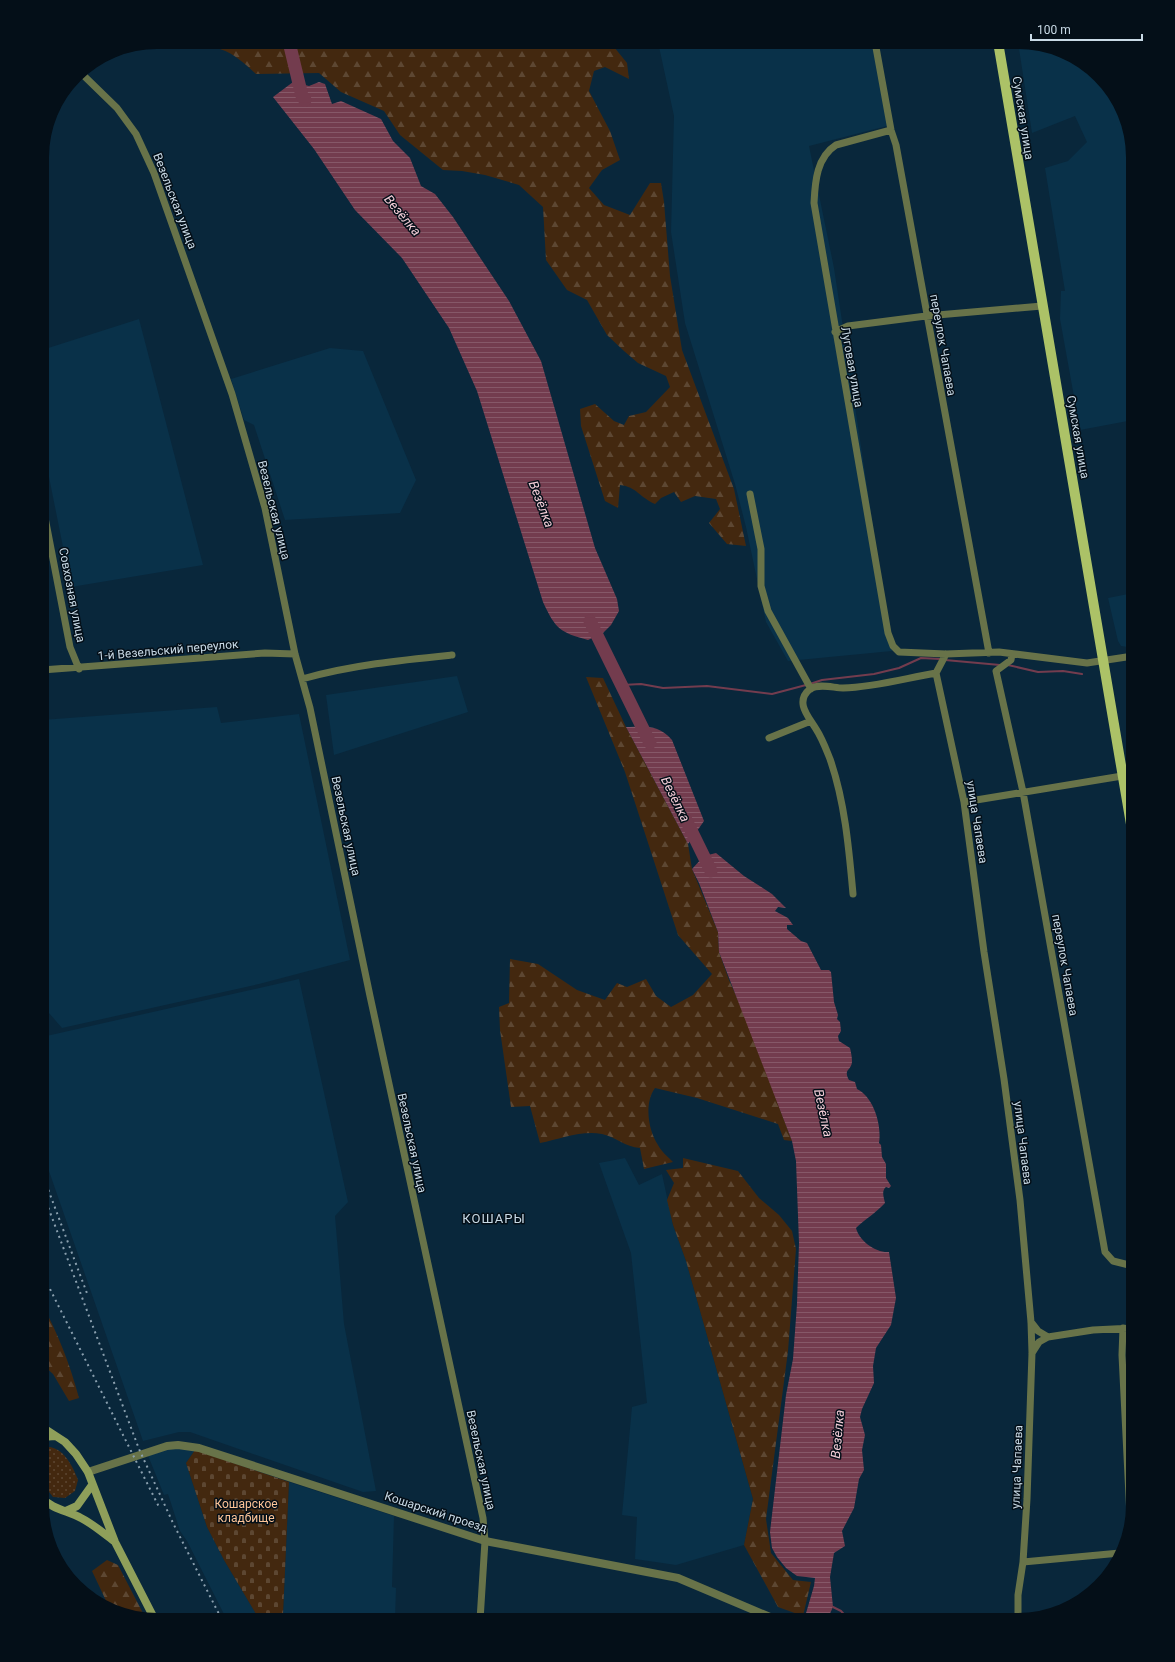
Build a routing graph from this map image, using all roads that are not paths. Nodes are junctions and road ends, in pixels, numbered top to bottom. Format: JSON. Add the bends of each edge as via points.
{"nodes":[{"id":1,"x":876,"y":49,"type":"edge"},
{"id":2,"x":999,"y":49,"type":"edge"},
{"id":3,"x":85,"y":77,"type":"edge"},
{"id":4,"x":890,"y":130,"type":"junction"},
{"id":5,"x":1042,"y":306,"type":"junction"},
{"id":6,"x":926,"y":316,"type":"junction"},
{"id":7,"x":835,"y":332,"type":"junction"},
{"id":8,"x":750,"y":494,"type":"dead end"},
{"id":9,"x":49,"y":538,"type":"edge"},
{"id":10,"x":989,"y":653,"type":"junction"},
{"id":11,"x":295,"y":654,"type":"junction"},
{"id":12,"x":946,"y":654,"type":"junction"},
{"id":13,"x":1012,"y":654,"type":"junction"},
{"id":14,"x":452,"y":655,"type":"dead end"},
{"id":15,"x":1126,"y":657,"type":"edge"},
{"id":16,"x":1103,"y":661,"type":"junction"},
{"id":17,"x":78,"y":668,"type":"junction"},
{"id":18,"x":49,"y":670,"type":"edge"},
{"id":19,"x":936,"y":673,"type":"junction"},
{"id":20,"x":302,"y":679,"type":"junction"},
{"id":21,"x":811,"y":689,"type":"junction"},
{"id":22,"x":811,"y":721,"type":"junction"},
{"id":23,"x":769,"y":738,"type":"dead end"},
{"id":24,"x":1122,"y":776,"type":"junction"},
{"id":25,"x":1023,"y":792,"type":"junction"},
{"id":26,"x":1126,"y":798,"type":"edge"},
{"id":27,"x":964,"y":802,"type":"junction"},
{"id":28,"x":853,"y":894,"type":"dead end"},
{"id":29,"x":1126,"y":1264,"type":"edge"},
{"id":30,"x":1031,"y":1322,"type":"junction"},
{"id":31,"x":1123,"y":1328,"type":"joint"},
{"id":32,"x":1048,"y":1337,"type":"junction"},
{"id":33,"x":1032,"y":1353,"type":"junction"},
{"id":34,"x":49,"y":1431,"type":"edge"},
{"id":35,"x":49,"y":1436,"type":"edge"},
{"id":36,"x":55,"y":1436,"type":"junction"},
{"id":37,"x":1126,"y":1436,"type":"edge"},
{"id":38,"x":88,"y":1472,"type":"junction"},
{"id":39,"x":92,"y":1485,"type":"junction"},
{"id":40,"x":49,"y":1505,"type":"edge"},
{"id":41,"x":66,"y":1511,"type":"junction"},
{"id":42,"x":485,"y":1541,"type":"junction"},
{"id":43,"x":115,"y":1542,"type":"junction"},
{"id":44,"x":1114,"y":1555,"type":"edge"},
{"id":45,"x":1022,"y":1562,"type":"junction"},
{"id":46,"x":151,"y":1613,"type":"edge"},
{"id":47,"x":480,"y":1613,"type":"edge"},
{"id":48,"x":760,"y":1613,"type":"edge"},
{"id":49,"x":1018,"y":1613,"type":"edge"}],
"edges":[{"from":1,"to":4,"type":"street","name":"переулок Чапаева"},
{"from":2,"to":5,"type":"main road","name":"Сумская улица"},
{"from":3,"to":11,"type":"street","name":"Везельская улица","via":[[117,108],[136,134],[178,237],[232,394],[265,508]]},
{"from":4,"to":6,"type":"street","name":"переулок Чапаева","via":[[896,145]]},
{"from":4,"to":7,"type":"street","name":"Луговая улица","via":[[836,145],[824,155],[816,179],[814,203]]},
{"from":5,"to":6,"type":"street"},
{"from":5,"to":16,"type":"main road","name":"Сумская улица"},
{"from":6,"to":7,"type":"street","via":[[848,326]]},
{"from":6,"to":10,"type":"street","name":"переулок Чапаева"},
{"from":7,"to":12,"type":"street","name":"Луговая улица","via":[[888,633],[893,646],[899,652]]},
{"from":8,"to":21,"type":"street","via":[[761,549],[761,586],[766,605]]},
{"from":9,"to":17,"type":"street","name":"Совхозная улица","via":[[70,647]]},
{"from":10,"to":12,"type":"street"},
{"from":10,"to":13,"type":"street"},
{"from":11,"to":17,"type":"street","name":"1-й Везельский переулок","via":[[265,653]]},
{"from":11,"to":20,"type":"street","name":"Везельская улица"},
{"from":12,"to":19,"type":"street"},
{"from":13,"to":16,"type":"street","via":[[1087,663]]},
{"from":13,"to":25,"type":"street","name":"переулок Чапаева","via":[[1010,660],[996,671]]},
{"from":14,"to":20,"type":"street","via":[[329,671]]},
{"from":15,"to":16,"type":"street"},
{"from":16,"to":24,"type":"main road","name":"Сумская улица"},
{"from":17,"to":18,"type":"street","name":"1-й Везельский переулок"},
{"from":19,"to":21,"type":"street","via":[[880,684]]},
{"from":19,"to":27,"type":"street","name":"улица Чапаева"},
{"from":20,"to":42,"type":"street","name":"Везельская улица","via":[[483,1518]]},
{"from":21,"to":22,"type":"street","via":[[803,701],[804,710]]},
{"from":22,"to":23,"type":"street"},
{"from":22,"to":28,"type":"street","via":[[830,760],[847,830]]},
{"from":24,"to":25,"type":"street"},
{"from":24,"to":26,"type":"main road","name":"Сумская улица"},
{"from":25,"to":27,"type":"street"},
{"from":25,"to":29,"type":"street","name":"переулок Чапаева","via":[[1105,1252],[1113,1261]]},
{"from":27,"to":30,"type":"street","name":"улица Чапаева","via":[[1020,1200]]},
{"from":30,"to":32,"type":"street","via":[[1038,1331]]},
{"from":30,"to":33,"type":"street","name":"улица Чапаева"},
{"from":31,"to":32,"type":"street"},
{"from":31,"to":37,"type":"street"},
{"from":32,"to":33,"type":"street","via":[[1039,1342]]},
{"from":33,"to":45,"type":"street","name":"улица Чапаева","via":[[1028,1499]]},
{"from":34,"to":36,"type":"main road"},
{"from":35,"to":36,"type":"main road"},
{"from":36,"to":38,"type":"main road","via":[[76,1454]]},
{"from":38,"to":39,"type":"main road"},
{"from":38,"to":42,"type":"street","name":"Кошарский проезд","via":[[167,1446],[188,1446],[220,1454]]},
{"from":39,"to":41,"type":"main road","via":[[77,1506]]},
{"from":39,"to":43,"type":"main road"},
{"from":40,"to":41,"type":"main road"},
{"from":41,"to":43,"type":"main road","via":[[96,1526]]},
{"from":42,"to":47,"type":"street","name":"Везельская улица"},
{"from":42,"to":48,"type":"street","name":"Кошарский проезд","via":[[678,1578]]},
{"from":43,"to":46,"type":"main road"},
{"from":44,"to":45,"type":"street"},
{"from":45,"to":49,"type":"street","name":"улица Чапаева"}]}
